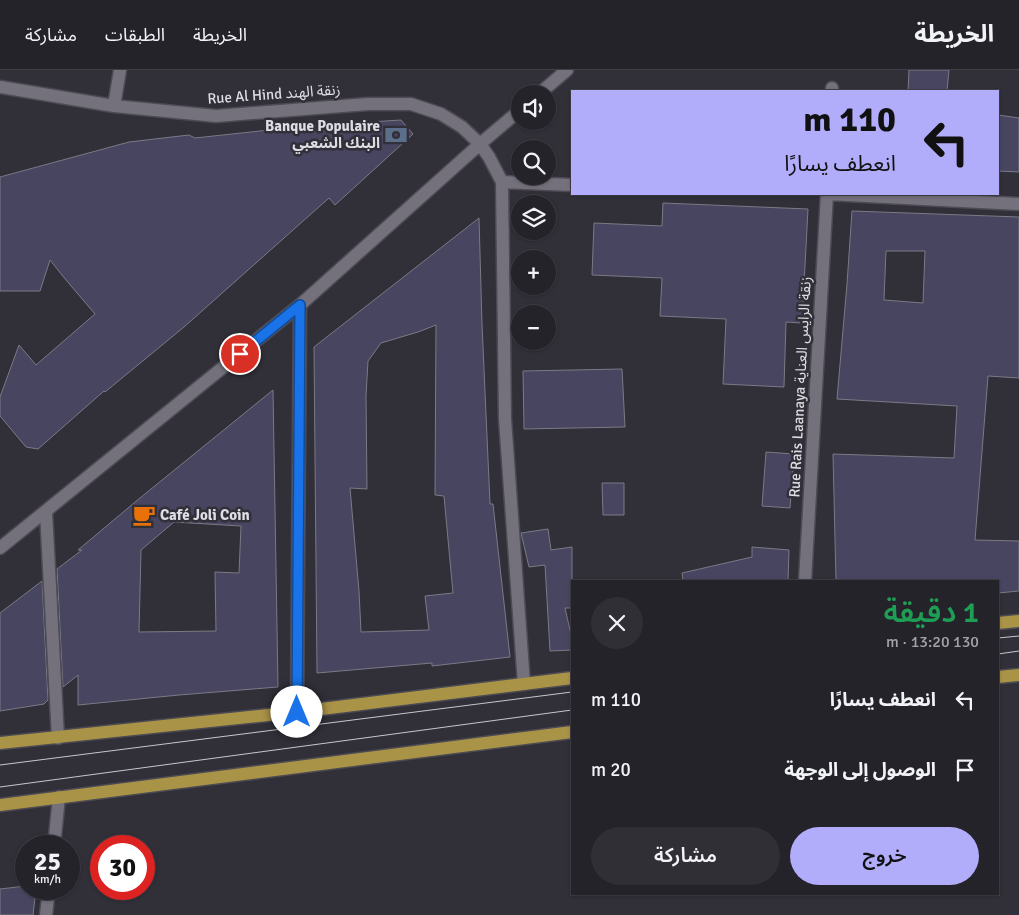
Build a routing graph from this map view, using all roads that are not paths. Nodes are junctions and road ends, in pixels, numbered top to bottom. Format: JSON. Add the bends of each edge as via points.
{"nodes":[{"id":1,"x":120,"y":70,"type":"edge"},
{"id":2,"x":567,"y":70,"type":"edge"},
{"id":3,"x":550,"y":85,"type":"edge"},
{"id":4,"x":0,"y":87,"type":"edge"},
{"id":5,"x":114,"y":106,"type":"junction"},
{"id":6,"x":511,"y":118,"type":"edge"},
{"id":7,"x":480,"y":144,"type":"junction"},
{"id":8,"x":502,"y":182,"type":"junction"},
{"id":9,"x":571,"y":185,"type":"edge"},
{"id":10,"x":828,"y":195,"type":"edge"},
{"id":11,"x":847,"y":195,"type":"edge"},
{"id":12,"x":1019,"y":204,"type":"edge"},
{"id":13,"x":300,"y":305,"type":"junction"},
{"id":14,"x":46,"y":512,"type":"junction"},
{"id":15,"x":0,"y":548,"type":"edge"},
{"id":16,"x":805,"y":580,"type":"edge"},
{"id":17,"x":1019,"y":621,"type":"edge"},
{"id":18,"x":999,"y":623,"type":"edge"},
{"id":19,"x":1019,"y":675,"type":"edge"},
{"id":20,"x":999,"y":677,"type":"edge"},
{"id":21,"x":571,"y":678,"type":"edge"},
{"id":22,"x":524,"y":684,"type":"junction"},
{"id":23,"x":297,"y":712,"type":"junction"},
{"id":24,"x":571,"y":732,"type":"edge"},
{"id":25,"x":58,"y":738,"type":"junction"},
{"id":26,"x":0,"y":743,"type":"edge"},
{"id":27,"x":59,"y":797,"type":"junction"},
{"id":28,"x":0,"y":805,"type":"edge"},
{"id":29,"x":55,"y":835,"type":"edge"},
{"id":30,"x":48,"y":900,"type":"edge"},
{"id":31,"x":46,"y":915,"type":"edge"}],
"edges":[{"from":1,"to":5,"type":"street"},
{"from":2,"to":3,"type":"street"},
{"from":4,"to":5,"type":"street","name":"Rue Al Hind زنقة الهند"},
{"from":5,"to":7,"type":"street","name":"Rue Al Hind زنقة الهند","via":[[216,116],[368,104],[411,104],[441,114]]},
{"from":6,"to":7,"type":"street"},
{"from":7,"to":8,"type":"street","name":"Rue Al Hind زنقة الهند"},
{"from":7,"to":13,"type":"street"},
{"from":8,"to":9,"type":"street"},
{"from":8,"to":22,"type":"street","via":[[505,418]]},
{"from":10,"to":16,"type":"street","name":"Rue Rais Laanaya زنقة الرايس العناية"},
{"from":11,"to":12,"type":"street"},
{"from":13,"to":14,"type":"street"},
{"from":13,"to":23,"type":"street"},
{"from":14,"to":15,"type":"street"},
{"from":14,"to":25,"type":"street"},
{"from":17,"to":18,"type":"main road"},
{"from":19,"to":20,"type":"main road"},
{"from":21,"to":22,"type":"main road"},
{"from":22,"to":23,"type":"main road"},
{"from":23,"to":25,"type":"main road"},
{"from":24,"to":27,"type":"main road"},
{"from":25,"to":26,"type":"main road"},
{"from":27,"to":28,"type":"main road"},
{"from":27,"to":29,"type":"street"},
{"from":30,"to":31,"type":"street"}]}
